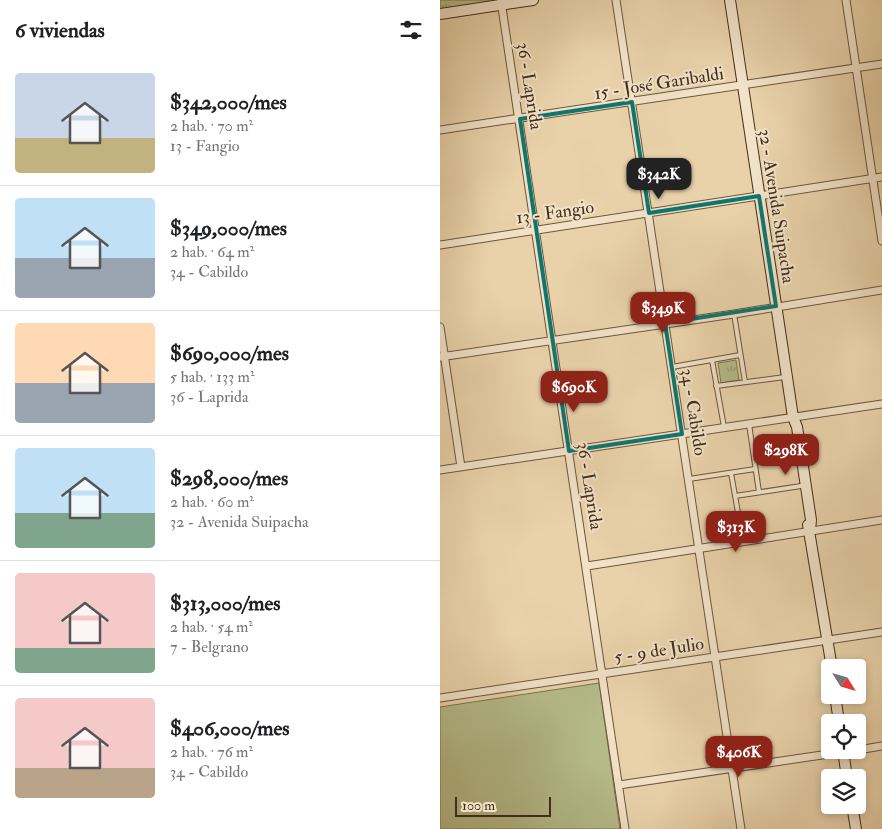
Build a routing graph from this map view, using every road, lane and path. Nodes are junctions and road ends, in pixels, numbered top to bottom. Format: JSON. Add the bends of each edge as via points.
{"nodes":[{"id":1,"x":533,"y":0,"type":"edge"},
{"id":2,"x":616,"y":0,"type":"edge"},
{"id":3,"x":730,"y":0,"type":"edge"},
{"id":4,"x":846,"y":0,"type":"edge"},
{"id":5,"x":516,"y":1,"type":"edge"},
{"id":6,"x":501,"y":2,"type":"edge"},
{"id":7,"x":440,"y":14,"type":"edge"},
{"id":8,"x":882,"y":64,"type":"edge"},
{"id":9,"x":856,"y":68,"type":"junction"},
{"id":10,"x":742,"y":85,"type":"junction"},
{"id":11,"x":632,"y":102,"type":"junction"},
{"id":12,"x":520,"y":118,"type":"junction"},
{"id":13,"x":440,"y":130,"type":"edge"},
{"id":14,"x":882,"y":177,"type":"edge"},
{"id":15,"x":873,"y":179,"type":"junction"},
{"id":16,"x":760,"y":196,"type":"junction"},
{"id":17,"x":649,"y":213,"type":"junction"},
{"id":18,"x":536,"y":230,"type":"junction"},
{"id":19,"x":882,"y":241,"type":"edge"},
{"id":20,"x":440,"y":244,"type":"edge"},
{"id":21,"x":882,"y":290,"type":"edge"},
{"id":22,"x":776,"y":306,"type":"junction"},
{"id":23,"x":734,"y":314,"type":"junction"},
{"id":24,"x":665,"y":323,"type":"junction"},
{"id":25,"x":440,"y":327,"type":"edge"},
{"id":26,"x":552,"y":340,"type":"junction"},
{"id":27,"x":740,"y":355,"type":"junction"},
{"id":28,"x":442,"y":356,"type":"edge"},
{"id":29,"x":712,"y":360,"type":"junction"},
{"id":30,"x":672,"y":367,"type":"junction"},
{"id":31,"x":787,"y":376,"type":"junction"},
{"id":32,"x":745,"y":382,"type":"junction"},
{"id":33,"x":716,"y":386,"type":"junction"},
{"id":34,"x":882,"y":404,"type":"edge"},
{"id":35,"x":794,"y":417,"type":"junction"},
{"id":36,"x":749,"y":424,"type":"junction"},
{"id":37,"x":724,"y":428,"type":"junction"},
{"id":38,"x":682,"y":434,"type":"junction"},
{"id":39,"x":569,"y":451,"type":"junction"},
{"id":40,"x":461,"y":467,"type":"junction"},
{"id":41,"x":755,"y":469,"type":"junction"},
{"id":42,"x":440,"y":470,"type":"edge"},
{"id":43,"x":731,"y":473,"type":"junction"},
{"id":44,"x":689,"y":480,"type":"junction"},
{"id":45,"x":801,"y":486,"type":"junction"},
{"id":46,"x":759,"y":492,"type":"junction"},
{"id":47,"x":735,"y":496,"type":"junction"},
{"id":48,"x":882,"y":520,"type":"edge"},
{"id":49,"x":810,"y":530,"type":"junction"},
{"id":50,"x":743,"y":541,"type":"junction"},
{"id":51,"x":699,"y":549,"type":"junction"},
{"id":52,"x":586,"y":566,"type":"junction"},
{"id":53,"x":882,"y":632,"type":"edge"},
{"id":54,"x":828,"y":640,"type":"junction"},
{"id":55,"x":716,"y":657,"type":"junction"},
{"id":56,"x":831,"y":659,"type":"edge"},
{"id":57,"x":602,"y":674,"type":"junction"},
{"id":58,"x":440,"y":698,"type":"edge"},
{"id":59,"x":882,"y":746,"type":"edge"},
{"id":60,"x":866,"y":749,"type":"edge"},
{"id":61,"x":821,"y":754,"type":"edge"},
{"id":62,"x":732,"y":768,"type":"junction"},
{"id":63,"x":619,"y":785,"type":"junction"},
{"id":64,"x":854,"y":814,"type":"edge"},
{"id":65,"x":625,"y":829,"type":"edge"},
{"id":66,"x":741,"y":829,"type":"edge"},
{"id":67,"x":856,"y":829,"type":"edge"}],
"edges":[{"from":1,"to":5,"type":"street"},
{"from":2,"to":11,"type":"street","name":"34 - Cabildo"},
{"from":3,"to":10,"type":"street","name":"32 - Avenida Suipacha"},
{"from":4,"to":9,"type":"street"},
{"from":5,"to":6,"type":"street"},
{"from":6,"to":7,"type":"street"},
{"from":6,"to":12,"type":"street","name":"36 - Laprida"},
{"from":8,"to":9,"type":"street","name":"15 - José Garibaldi"},
{"from":9,"to":10,"type":"street","name":"15 - José Garibaldi"},
{"from":9,"to":15,"type":"street"},
{"from":10,"to":11,"type":"street","name":"15 - José Garibaldi"},
{"from":10,"to":16,"type":"street","name":"32 - Avenida Suipacha"},
{"from":11,"to":12,"type":"street","name":"15 - José Garibaldi"},
{"from":11,"to":17,"type":"street","name":"34 - Cabildo"},
{"from":12,"to":13,"type":"street","name":"15 - José Garibaldi"},
{"from":12,"to":18,"type":"street","name":"36 - Laprida"},
{"from":14,"to":15,"type":"street","name":"13 - Fangio"},
{"from":15,"to":16,"type":"street","name":"13 - Fangio"},
{"from":15,"to":19,"type":"street"},
{"from":16,"to":17,"type":"street","name":"13 - Fangio"},
{"from":16,"to":22,"type":"street","name":"32 - Avenida Suipacha"},
{"from":17,"to":18,"type":"street","name":"13 - Fangio"},
{"from":17,"to":24,"type":"street","name":"34 - Cabildo"},
{"from":18,"to":20,"type":"street","name":"13 - Fangio"},
{"from":18,"to":26,"type":"street","name":"36 - Laprida"},
{"from":21,"to":22,"type":"street"},
{"from":22,"to":23,"type":"street"},
{"from":22,"to":31,"type":"street","name":"32 - Avenida Suipacha"},
{"from":23,"to":24,"type":"street"},
{"from":23,"to":27,"type":"lane"},
{"from":24,"to":26,"type":"street"},
{"from":24,"to":30,"type":"street","name":"34 - Cabildo"},
{"from":25,"to":28,"type":"street"},
{"from":26,"to":28,"type":"street"},
{"from":26,"to":39,"type":"street","name":"36 - Laprida"},
{"from":27,"to":29,"type":"lane"},
{"from":27,"to":32,"type":"lane"},
{"from":28,"to":40,"type":"street"},
{"from":29,"to":30,"type":"lane"},
{"from":29,"to":33,"type":"lane"},
{"from":30,"to":38,"type":"street","name":"34 - Cabildo"},
{"from":31,"to":32,"type":"lane"},
{"from":31,"to":35,"type":"street","name":"32 - Avenida Suipacha"},
{"from":32,"to":33,"type":"lane"},
{"from":33,"to":37,"type":"lane"},
{"from":34,"to":35,"type":"street"},
{"from":35,"to":36,"type":"street"},
{"from":35,"to":45,"type":"street","name":"32 - Avenida Suipacha","via":[[792,428]]},
{"from":35,"to":49,"type":"street","name":"32 - Avenida Suipacha"},
{"from":36,"to":37,"type":"street"},
{"from":36,"to":41,"type":"lane"},
{"from":37,"to":38,"type":"street"},
{"from":38,"to":39,"type":"street"},
{"from":38,"to":44,"type":"street","name":"34 - Cabildo"},
{"from":39,"to":40,"type":"street"},
{"from":39,"to":52,"type":"street","name":"36 - Laprida"},
{"from":40,"to":42,"type":"street"},
{"from":41,"to":43,"type":"lane"},
{"from":41,"to":46,"type":"lane"},
{"from":43,"to":44,"type":"lane"},
{"from":43,"to":47,"type":"lane"},
{"from":44,"to":51,"type":"street","name":"34 - Cabildo"},
{"from":45,"to":46,"type":"lane"},
{"from":45,"to":49,"type":"street","name":"32 - Avenida Suipacha"},
{"from":46,"to":47,"type":"lane"},
{"from":47,"to":50,"type":"lane"},
{"from":48,"to":49,"type":"street"},
{"from":49,"to":50,"type":"street"},
{"from":49,"to":54,"type":"street","name":"32 - Avenida Suipacha"},
{"from":50,"to":51,"type":"street"},
{"from":51,"to":52,"type":"street"},
{"from":51,"to":55,"type":"street","name":"34 - Cabildo"},
{"from":52,"to":57,"type":"street","name":"36 - Laprida"},
{"from":53,"to":54,"type":"street","name":"5 - 9 de Julio"},
{"from":54,"to":55,"type":"street","name":"5 - 9 de Julio"},
{"from":54,"to":56,"type":"street","name":"32 - Avenida Suipacha"},
{"from":55,"to":57,"type":"street","name":"5 - 9 de Julio"},
{"from":55,"to":62,"type":"street","name":"34 - Cabildo"},
{"from":57,"to":58,"type":"street","name":"5 - 9 de Julio"},
{"from":57,"to":63,"type":"street","name":"36 - Laprida"},
{"from":59,"to":60,"type":"street"},
{"from":61,"to":62,"type":"street"},
{"from":62,"to":63,"type":"street"},
{"from":62,"to":66,"type":"street","name":"34 - Cabildo"},
{"from":63,"to":65,"type":"street","name":"36 - Laprida"},
{"from":64,"to":67,"type":"street"}]}
